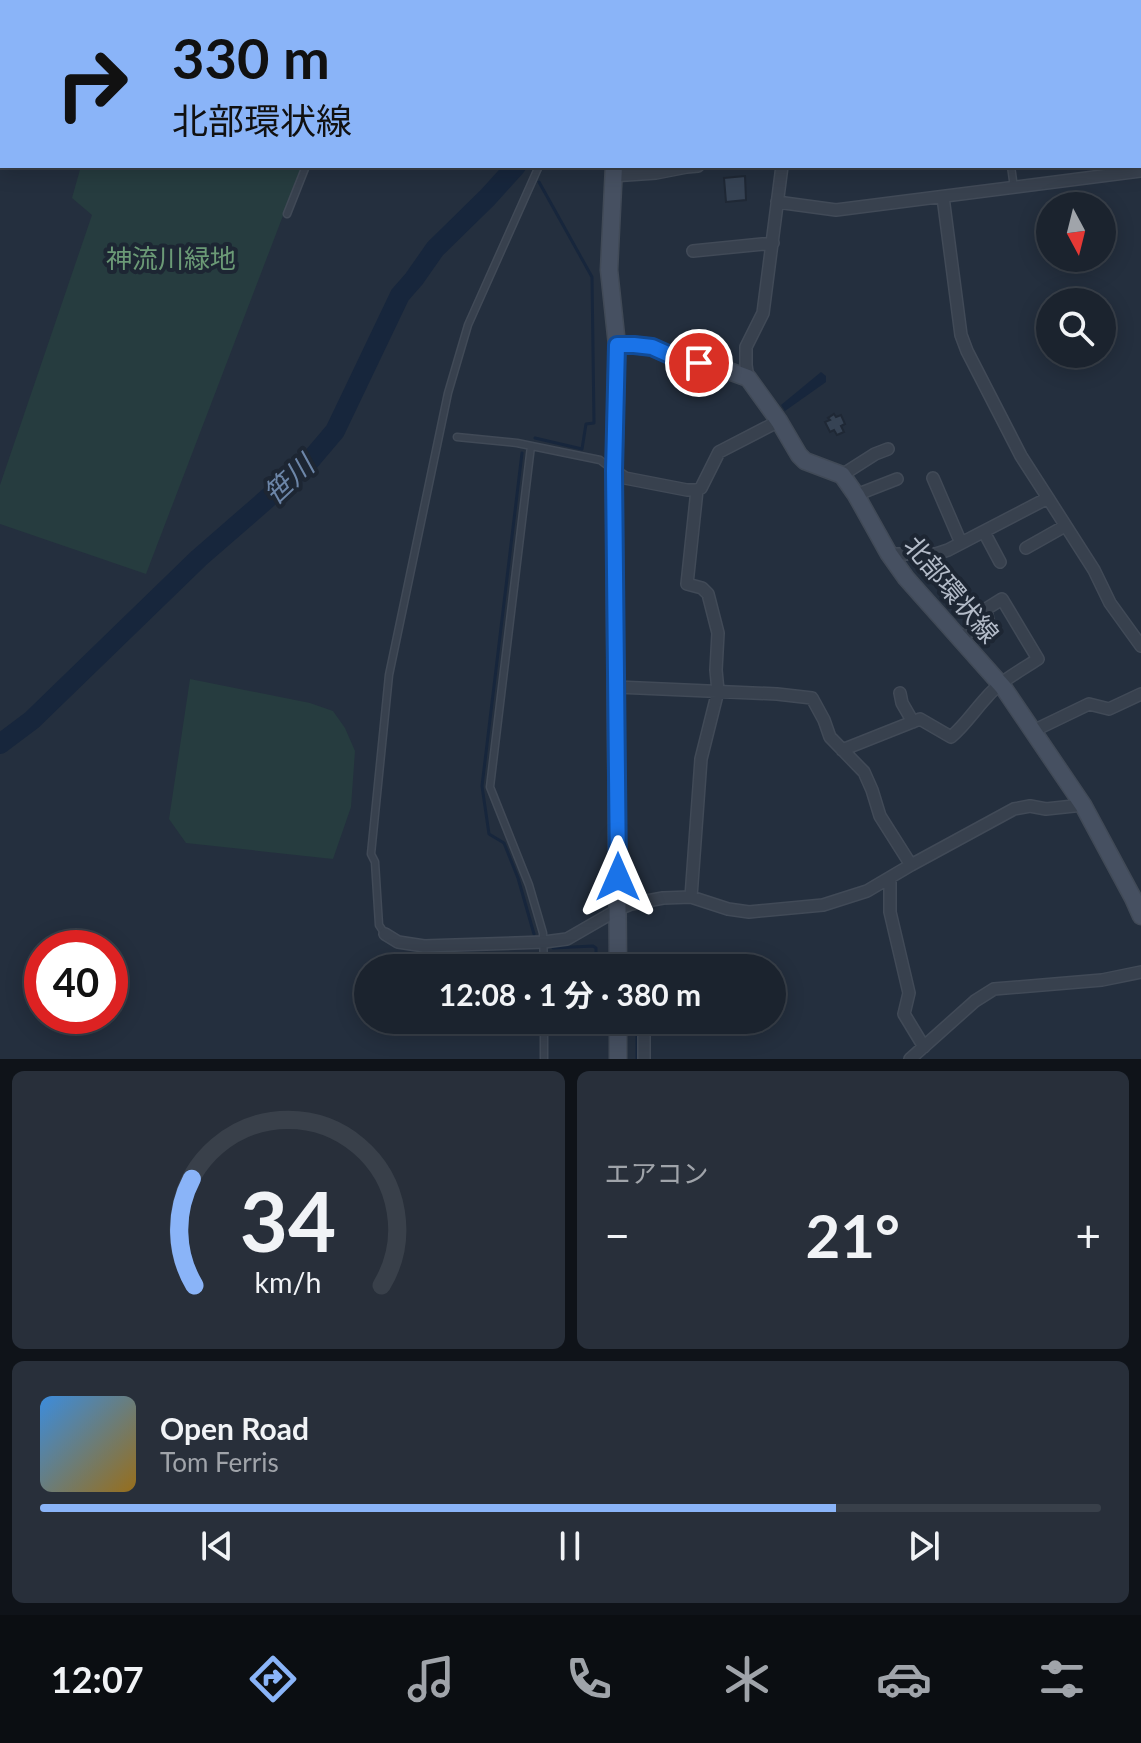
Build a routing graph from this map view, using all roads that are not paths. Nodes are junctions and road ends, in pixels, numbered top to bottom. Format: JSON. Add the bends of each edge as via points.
{"nodes":[{"id":1,"x":305,"y":168,"type":"edge"},
{"id":2,"x":538,"y":168,"type":"edge"},
{"id":3,"x":686,"y":168,"type":"edge"},
{"id":4,"x":782,"y":168,"type":"edge"},
{"id":5,"x":1011,"y":168,"type":"edge"},
{"id":6,"x":613,"y":171,"type":"edge"},
{"id":7,"x":1141,"y":171,"type":"edge"},
{"id":8,"x":1093,"y":172,"type":"edge"},
{"id":9,"x":1014,"y":188,"type":"junction"},
{"id":10,"x":943,"y":197,"type":"junction"},
{"id":11,"x":777,"y":202,"type":"junction"},
{"id":12,"x":287,"y":214,"type":"dead end"},
{"id":13,"x":773,"y":243,"type":"junction"},
{"id":14,"x":693,"y":251,"type":"dead end"},
{"id":15,"x":617,"y":345,"type":"junction"},
{"id":16,"x":748,"y":378,"type":"junction"},
{"id":17,"x":779,"y":421,"type":"junction"},
{"id":18,"x":457,"y":437,"type":"dead end"},
{"id":19,"x":531,"y":446,"type":"junction"},
{"id":20,"x":888,"y":449,"type":"dead end"},
{"id":21,"x":614,"y":471,"type":"junction"},
{"id":22,"x":842,"y":475,"type":"junction"},
{"id":23,"x":933,"y":478,"type":"dead end"},
{"id":24,"x":897,"y":479,"type":"dead end"},
{"id":25,"x":697,"y":490,"type":"junction"},
{"id":26,"x":856,"y":495,"type":"junction"},
{"id":27,"x":1048,"y":498,"type":"junction"},
{"id":28,"x":1065,"y":526,"type":"junction"},
{"id":29,"x":984,"y":532,"type":"junction"},
{"id":30,"x":961,"y":543,"type":"junction"},
{"id":31,"x":1026,"y":548,"type":"dead end"},
{"id":32,"x":889,"y":554,"type":"junction"},
{"id":33,"x":1000,"y":562,"type":"dead end"},
{"id":34,"x":960,"y":637,"type":"junction"},
{"id":35,"x":1141,"y":646,"type":"edge"},
{"id":36,"x":1000,"y":684,"type":"junction"},
{"id":37,"x":617,"y":687,"type":"junction"},
{"id":38,"x":718,"y":691,"type":"junction"},
{"id":39,"x":900,"y":693,"type":"dead end"},
{"id":40,"x":1141,"y":694,"type":"edge"},
{"id":41,"x":913,"y":722,"type":"junction"},
{"id":42,"x":1033,"y":731,"type":"junction"},
{"id":43,"x":842,"y":750,"type":"junction"},
{"id":44,"x":1083,"y":805,"type":"junction"},
{"id":45,"x":911,"y":865,"type":"junction"},
{"id":46,"x":890,"y":878,"type":"junction"},
{"id":47,"x":691,"y":897,"type":"junction"},
{"id":48,"x":1137,"y":897,"type":"edge"},
{"id":49,"x":619,"y":909,"type":"junction"},
{"id":50,"x":1141,"y":916,"type":"edge"},
{"id":51,"x":385,"y":934,"type":"joint"},
{"id":52,"x":544,"y":942,"type":"junction"},
{"id":53,"x":544,"y":954,"type":"edge"},
{"id":54,"x":618,"y":954,"type":"edge"},
{"id":55,"x":1141,"y":972,"type":"edge"},
{"id":56,"x":544,"y":1034,"type":"edge"},
{"id":57,"x":618,"y":1034,"type":"edge"},
{"id":58,"x":644,"y":1034,"type":"edge"},
{"id":59,"x":924,"y":1047,"type":"junction"},
{"id":60,"x":544,"y":1059,"type":"edge"},
{"id":61,"x":618,"y":1059,"type":"edge"},
{"id":62,"x":644,"y":1059,"type":"edge"},
{"id":63,"x":910,"y":1059,"type":"edge"}],
"edges":[{"from":1,"to":12,"type":"lane"},
{"from":2,"to":51,"type":"lane","via":[[458,357],[395,644],[371,854],[379,925]]},
{"from":3,"to":6,"type":"street"},
{"from":4,"to":11,"type":"street"},
{"from":5,"to":9,"type":"lane"},
{"from":6,"to":15,"type":"street","via":[[609,270]]},
{"from":7,"to":8,"type":"street"},
{"from":8,"to":9,"type":"street"},
{"from":9,"to":10,"type":"street"},
{"from":10,"to":11,"type":"street","via":[[836,210]]},
{"from":10,"to":27,"type":"street","via":[[961,335],[1021,456]]},
{"from":11,"to":13,"type":"street"},
{"from":13,"to":14,"type":"street"},
{"from":13,"to":16,"type":"street","via":[[763,313],[746,347]]},
{"from":15,"to":16,"type":"street","via":[[652,347]]},
{"from":15,"to":21,"type":"street"},
{"from":16,"to":17,"type":"street"},
{"from":17,"to":22,"type":"street","via":[[805,461]]},
{"from":17,"to":25,"type":"street","via":[[719,452]]},
{"from":18,"to":19,"type":"lane"},
{"from":19,"to":21,"type":"lane","via":[[600,460]]},
{"from":19,"to":52,"type":"lane","via":[[490,787],[529,885]]},
{"from":20,"to":22,"type":"street"},
{"from":21,"to":25,"type":"street","via":[[625,478]]},
{"from":21,"to":37,"type":"street"},
{"from":22,"to":26,"type":"street","name":"北部環状線"},
{"from":23,"to":30,"type":"street"},
{"from":24,"to":26,"type":"street"},
{"from":25,"to":38,"type":"street","via":[[687,584],[708,594],[718,633]]},
{"from":26,"to":32,"type":"street","name":"北部環状線"},
{"from":27,"to":28,"type":"street"},
{"from":27,"to":29,"type":"street"},
{"from":28,"to":31,"type":"street"},
{"from":28,"to":35,"type":"street"},
{"from":29,"to":30,"type":"street"},
{"from":29,"to":33,"type":"street"},
{"from":30,"to":32,"type":"street","via":[[936,554]]},
{"from":32,"to":34,"type":"street","name":"北部環状線"},
{"from":34,"to":36,"type":"street","name":"北部環状線"},
{"from":34,"to":36,"type":"street","via":[[988,621],[986,609],[1002,599],[1038,659]]},
{"from":36,"to":41,"type":"street","via":[[951,737],[920,719]]},
{"from":36,"to":42,"type":"street","name":"北部環状線"},
{"from":37,"to":38,"type":"street"},
{"from":37,"to":49,"type":"street"},
{"from":38,"to":43,"type":"street","via":[[812,698]]},
{"from":38,"to":47,"type":"street","via":[[701,759]]},
{"from":39,"to":41,"type":"street"},
{"from":40,"to":42,"type":"street","via":[[1109,709],[1089,704]]},
{"from":41,"to":43,"type":"street"},
{"from":42,"to":44,"type":"street","name":"北部環状線"},
{"from":43,"to":45,"type":"street","via":[[864,772],[880,816]]},
{"from":44,"to":45,"type":"street","via":[[1014,809]]},
{"from":44,"to":48,"type":"street","name":"北部環状線"},
{"from":45,"to":46,"type":"street"},
{"from":46,"to":47,"type":"street","via":[[838,902],[793,908],[749,912]]},
{"from":46,"to":59,"type":"street","via":[[890,912],[909,993],[904,1014]]},
{"from":47,"to":49,"type":"street"},
{"from":48,"to":50,"type":"street","name":"北部環状線"},
{"from":49,"to":52,"type":"street","via":[[567,939]]},
{"from":49,"to":54,"type":"street"},
{"from":51,"to":52,"type":"street","via":[[424,946]]},
{"from":52,"to":53,"type":"lane"},
{"from":55,"to":59,"type":"street","via":[[994,989]]},
{"from":56,"to":60,"type":"lane"},
{"from":57,"to":61,"type":"street"},
{"from":58,"to":62,"type":"street"},
{"from":59,"to":63,"type":"street"}]}
